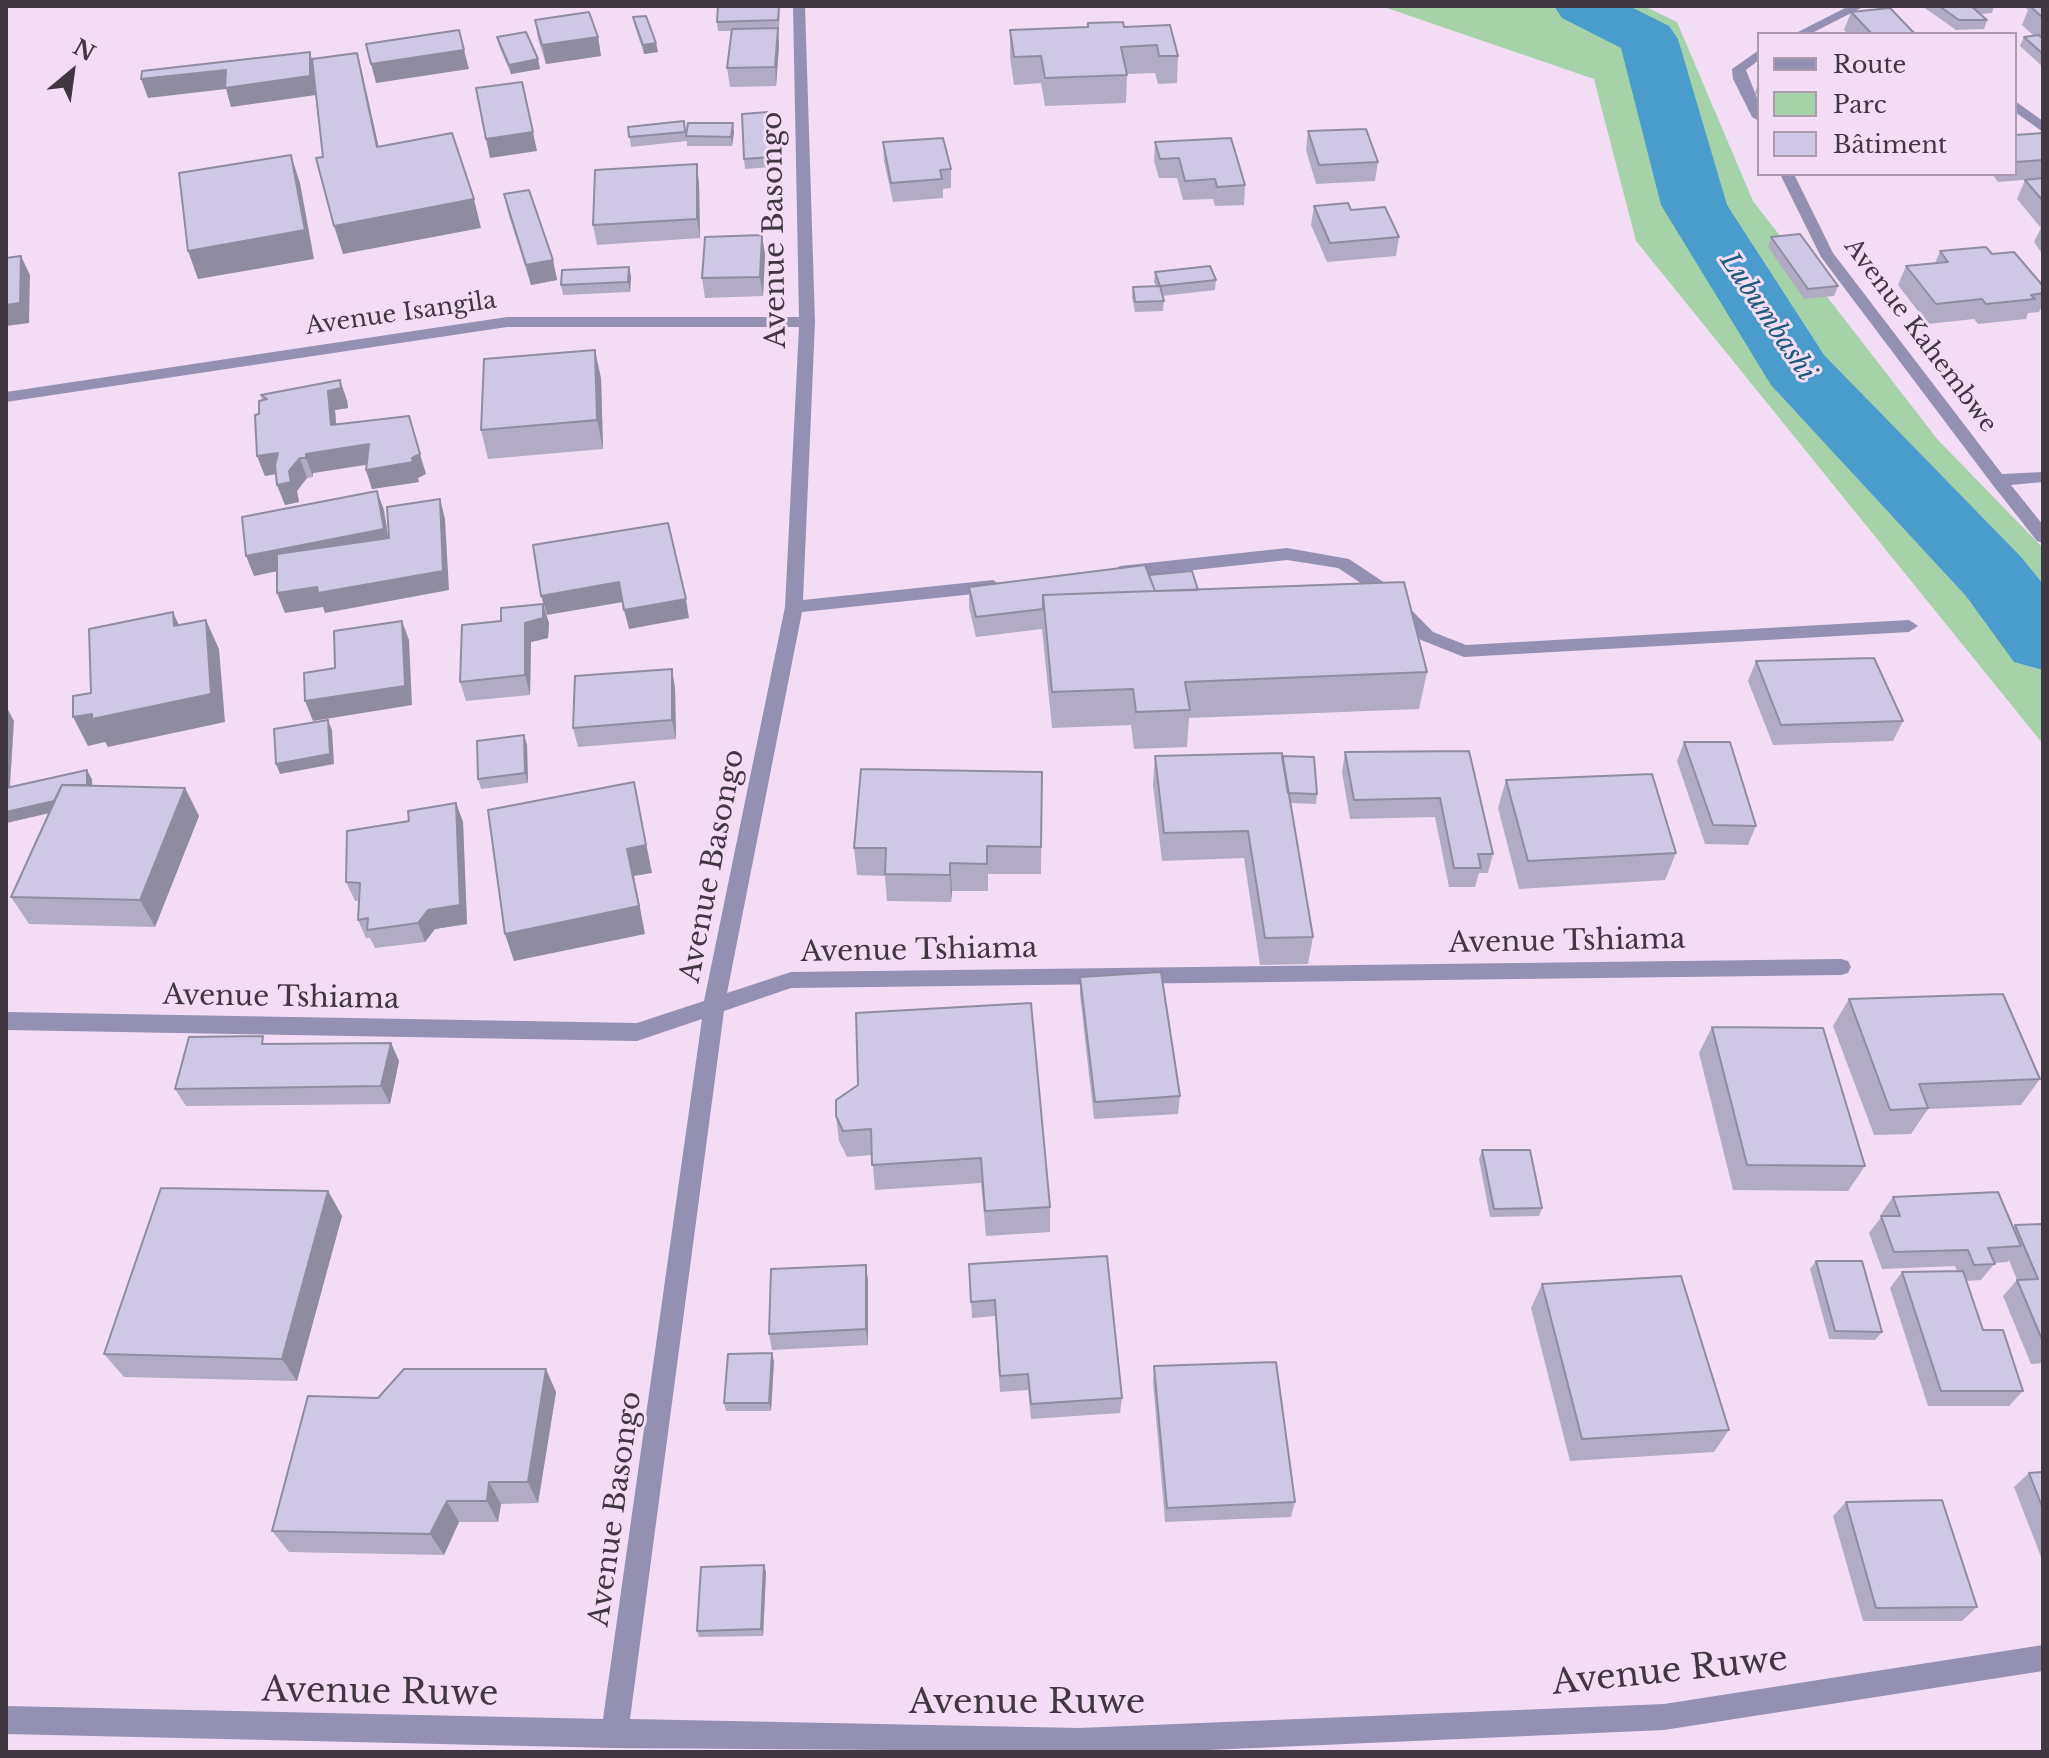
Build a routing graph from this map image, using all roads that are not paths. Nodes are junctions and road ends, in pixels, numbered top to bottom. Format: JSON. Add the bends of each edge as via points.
{"nodes":[{"id":1,"x":799,"y":6,"type":"edge"},
{"id":2,"x":1859,"y":6,"type":"edge"},
{"id":3,"x":1804,"y":32,"type":"edge"},
{"id":4,"x":1757,"y":56,"type":"edge"},
{"id":5,"x":2017,"y":107,"type":"edge"},
{"id":6,"x":1757,"y":113,"type":"edge"},
{"id":7,"x":2043,"y":128,"type":"edge"},
{"id":8,"x":1788,"y":176,"type":"edge"},
{"id":9,"x":807,"y":322,"type":"junction"},
{"id":10,"x":6,"y":397,"type":"edge"},
{"id":11,"x":2043,"y":477,"type":"edge"},
{"id":12,"x":1998,"y":480,"type":"junction"},
{"id":13,"x":2043,"y":537,"type":"edge"},
{"id":14,"x":1102,"y":574,"type":"edge"},
{"id":15,"x":1010,"y":584,"type":"edge"},
{"id":16,"x":794,"y":607,"type":"junction"},
{"id":17,"x":1909,"y":626,"type":"dead end"},
{"id":18,"x":1841,"y":967,"type":"dead end"},
{"id":19,"x":714,"y":1005,"type":"junction"},
{"id":20,"x":6,"y":1021,"type":"edge"},
{"id":21,"x":2043,"y":1658,"type":"edge"},
{"id":22,"x":6,"y":1720,"type":"edge"},
{"id":23,"x":614,"y":1734,"type":"junction"}],
"edges":[{"from":1,"to":9,"type":"street","name":"Avenue Basongo"},
{"from":2,"to":3,"type":"street"},
{"from":4,"to":6,"type":"street","via":[[1739,69]]},
{"from":5,"to":7,"type":"street"},
{"from":8,"to":12,"type":"street","name":"Avenue Kahembwe","via":[[1826,254]]},
{"from":9,"to":10,"type":"street","name":"Avenue Isangila","via":[[507,322]]},
{"from":9,"to":16,"type":"street","name":"Avenue Basongo"},
{"from":11,"to":12,"type":"street"},
{"from":12,"to":13,"type":"street","name":"Avenue Kahembwe"},
{"from":14,"to":17,"type":"street","via":[[1287,554],[1343,563],[1379,587],[1427,636],[1464,651]]},
{"from":15,"to":16,"type":"street"},
{"from":16,"to":19,"type":"street","name":"Avenue Basongo"},
{"from":18,"to":19,"type":"street","name":"Avenue Tshiama","via":[[791,980]]},
{"from":19,"to":20,"type":"street","name":"Avenue Tshiama","via":[[637,1032]]},
{"from":19,"to":23,"type":"street","name":"Avenue Basongo"},
{"from":21,"to":23,"type":"street","name":"Avenue Ruwe","via":[[1664,1717],[1079,1742]]},
{"from":22,"to":23,"type":"street","name":"Avenue Ruwe"}]}
